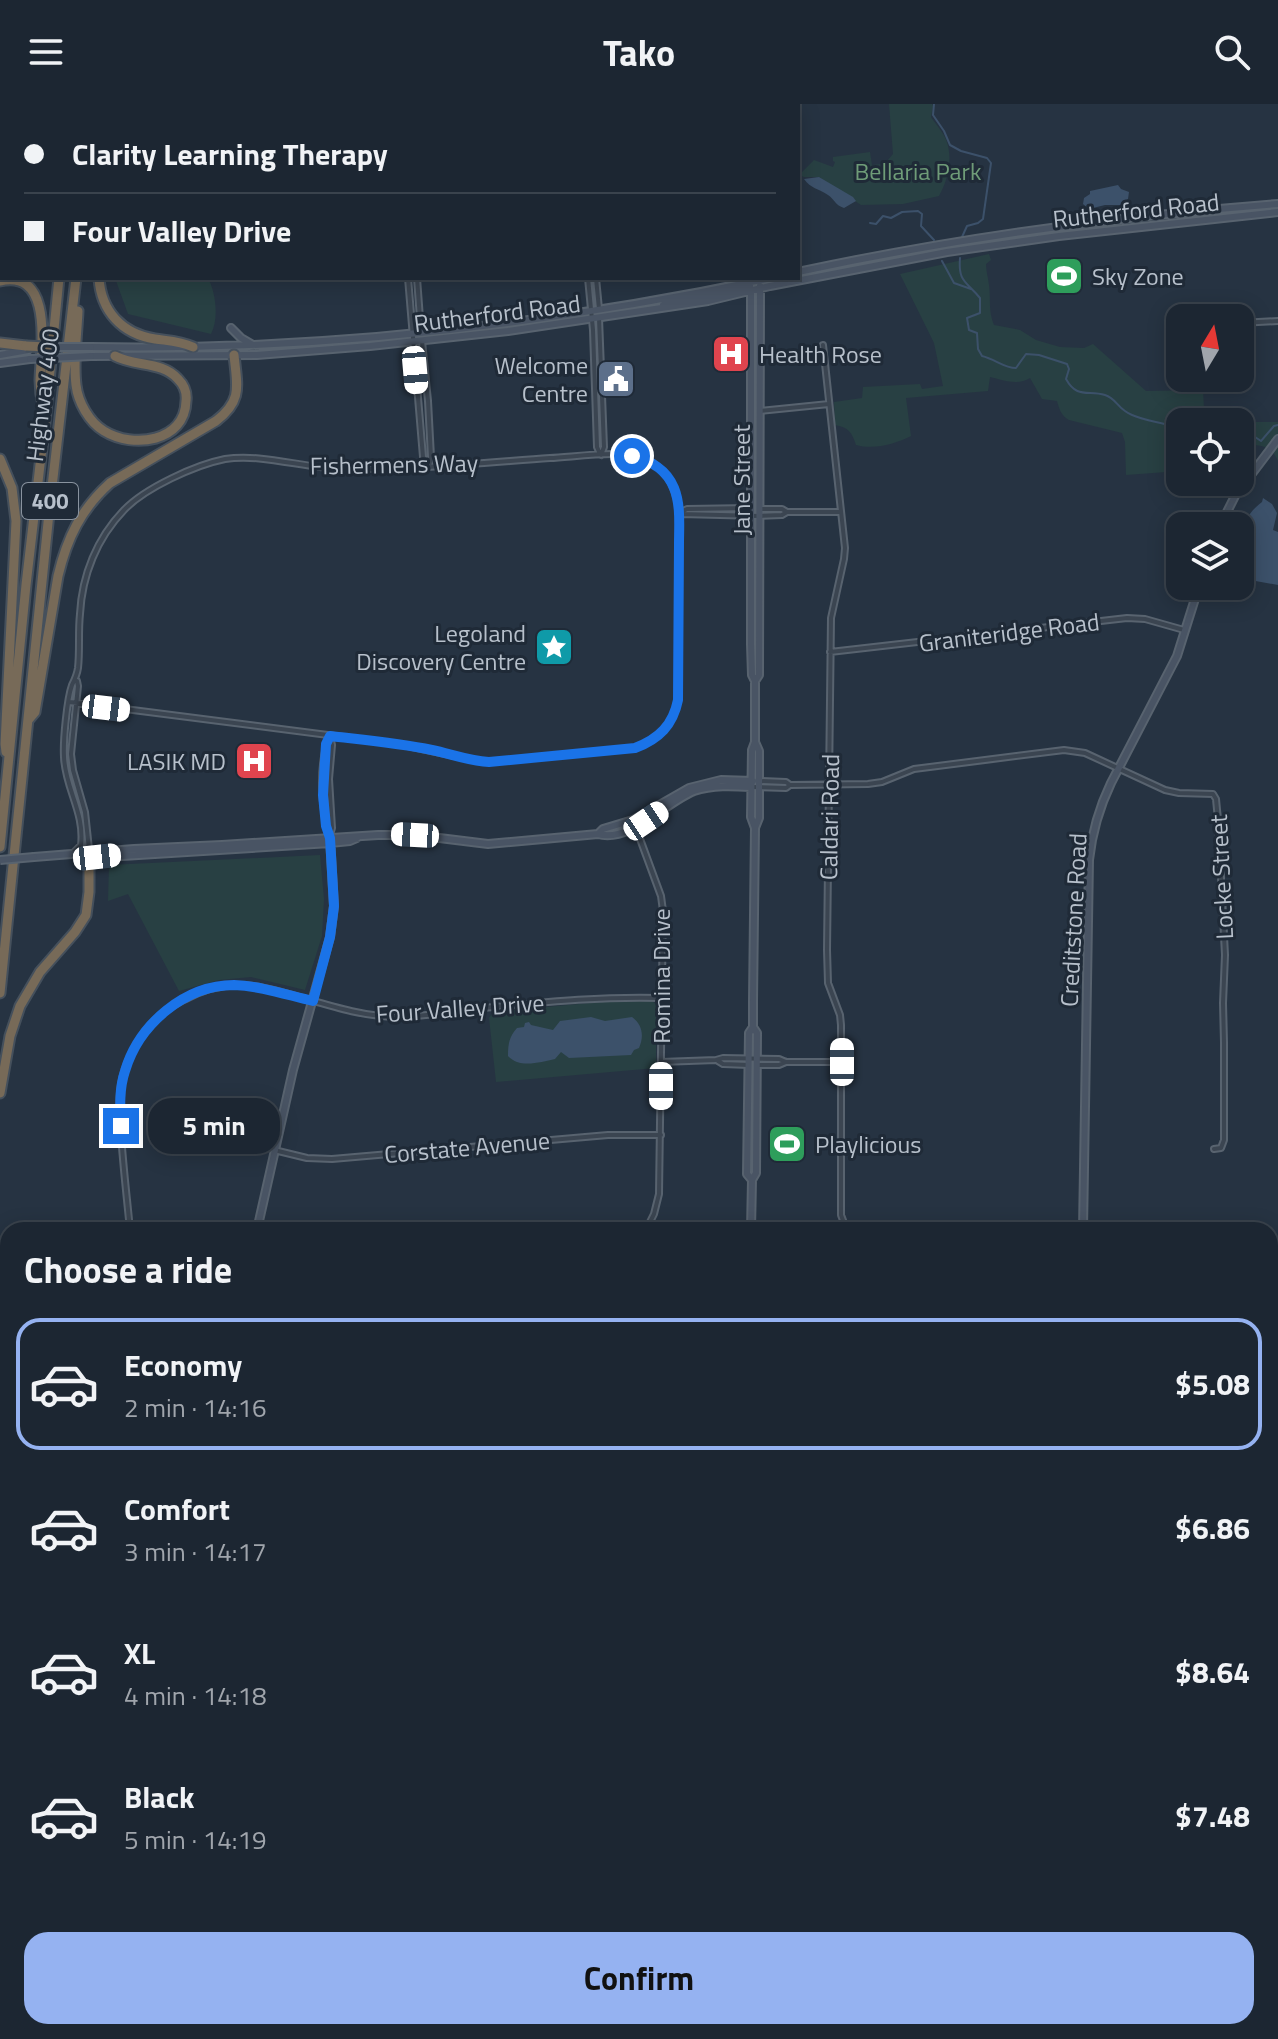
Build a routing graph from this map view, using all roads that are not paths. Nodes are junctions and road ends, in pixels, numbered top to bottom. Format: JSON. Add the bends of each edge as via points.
{"nodes":[{"id":1,"x":1278,"y":204,"type":"edge"},
{"id":2,"x":1278,"y":212,"type":"edge"},
{"id":3,"x":800,"y":272,"type":"edge"},
{"id":4,"x":10,"y":280,"type":"edge"},
{"id":5,"x":59,"y":280,"type":"edge"},
{"id":6,"x":76,"y":280,"type":"edge"},
{"id":7,"x":99,"y":280,"type":"edge"},
{"id":8,"x":408,"y":280,"type":"edge"},
{"id":9,"x":417,"y":280,"type":"edge"},
{"id":10,"x":588,"y":280,"type":"edge"},
{"id":11,"x":596,"y":280,"type":"edge"},
{"id":12,"x":760,"y":280,"type":"edge"},
{"id":13,"x":751,"y":284,"type":"edge"},
{"id":14,"x":760,"y":289,"type":"junction"},
{"id":15,"x":595,"y":310,"type":"junction"},
{"id":16,"x":596,"y":319,"type":"junction"},
{"id":17,"x":1254,"y":321,"type":"edge"},
{"id":18,"x":1278,"y":321,"type":"edge"},
{"id":19,"x":231,"y":328,"type":"dead end"},
{"id":20,"x":421,"y":332,"type":"junction"},
{"id":21,"x":413,"y":333,"type":"junction"},
{"id":22,"x":422,"y":340,"type":"junction"},
{"id":23,"x":413,"y":341,"type":"junction"},
{"id":24,"x":0,"y":343,"type":"edge"},
{"id":25,"x":253,"y":345,"type":"junction"},
{"id":26,"x":823,"y":345,"type":"dead end"},
{"id":27,"x":47,"y":347,"type":"joint"},
{"id":28,"x":193,"y":347,"type":"junction"},
{"id":29,"x":27,"y":348,"type":"junction"},
{"id":30,"x":232,"y":351,"type":"junction"},
{"id":31,"x":0,"y":355,"type":"edge"},
{"id":32,"x":115,"y":356,"type":"junction"},
{"id":33,"x":0,"y":363,"type":"edge"},
{"id":34,"x":829,"y":404,"type":"junction"},
{"id":35,"x":760,"y":411,"type":"junction"},
{"id":36,"x":45,"y":422,"type":"junction"},
{"id":37,"x":1278,"y":439,"type":"edge"},
{"id":38,"x":601,"y":455,"type":"junction"},
{"id":39,"x":0,"y":459,"type":"edge"},
{"id":40,"x":429,"y":466,"type":"junction"},
{"id":41,"x":755,"y":512,"type":"junction"},
{"id":42,"x":841,"y":512,"type":"junction"},
{"id":43,"x":1227,"y":512,"type":"edge"},
{"id":44,"x":679,"y":513,"type":"junction"},
{"id":45,"x":1195,"y":600,"type":"edge"},
{"id":46,"x":1186,"y":630,"type":"junction"},
{"id":47,"x":830,"y":652,"type":"junction"},
{"id":48,"x":73,"y":703,"type":"junction"},
{"id":49,"x":28,"y":721,"type":"junction"},
{"id":50,"x":330,"y":736,"type":"junction"},
{"id":51,"x":9,"y":767,"type":"junction"},
{"id":52,"x":1119,"y":768,"type":"junction"},
{"id":53,"x":755,"y":784,"type":"junction"},
{"id":54,"x":828,"y":785,"type":"junction"},
{"id":55,"x":634,"y":823,"type":"junction"},
{"id":56,"x":330,"y":840,"type":"junction"},
{"id":57,"x":0,"y":847,"type":"edge"},
{"id":58,"x":73,"y":853,"type":"junction"},
{"id":59,"x":90,"y":855,"type":"junction"},
{"id":60,"x":0,"y":860,"type":"edge"},
{"id":61,"x":0,"y":993,"type":"edge"},
{"id":62,"x":662,"y":998,"type":"junction"},
{"id":63,"x":313,"y":1001,"type":"junction"},
{"id":64,"x":753,"y":1027,"type":"junction"},
{"id":65,"x":749,"y":1061,"type":"junction"},
{"id":66,"x":661,"y":1062,"type":"junction"},
{"id":67,"x":757,"y":1062,"type":"junction"},
{"id":68,"x":842,"y":1062,"type":"junction"},
{"id":69,"x":0,"y":1093,"type":"edge"},
{"id":70,"x":661,"y":1135,"type":"junction"},
{"id":71,"x":1214,"y":1149,"type":"dead end"},
{"id":72,"x":274,"y":1150,"type":"junction"},
{"id":73,"x":752,"y":1180,"type":"junction"},
{"id":74,"x":129,"y":1222,"type":"edge"},
{"id":75,"x":259,"y":1222,"type":"edge"},
{"id":76,"x":650,"y":1222,"type":"edge"},
{"id":77,"x":751,"y":1222,"type":"edge"},
{"id":78,"x":844,"y":1222,"type":"edge"},
{"id":79,"x":1083,"y":1222,"type":"edge"}],
"edges":[{"from":1,"to":3,"type":"main road","name":"Rutherford Road","via":[[980,237]]},
{"from":2,"to":14,"type":"main road","name":"Rutherford Road","via":[[979,247]]},
{"from":4,"to":36,"type":"highway","via":[[24,284],[38,300]]},
{"from":5,"to":36,"type":"highway","name":"Highway 400","number":"400"},
{"from":6,"to":32,"type":"highway","via":[[76,386],[89,417],[104,431],[137,441],[174,430],[186,408],[180,381],[169,371]]},
{"from":6,"to":49,"type":"highway","name":"Highway 400","number":"400"},
{"from":7,"to":28,"type":"highway","via":[[103,301],[121,326]]},
{"from":8,"to":21,"type":"street"},
{"from":9,"to":20,"type":"street"},
{"from":10,"to":15,"type":"street"},
{"from":11,"to":15,"type":"street"},
{"from":12,"to":14,"type":"main road","name":"Jane Street"},
{"from":13,"to":14,"type":"main road","name":"Rutherford Road"},
{"from":13,"to":15,"type":"main road","name":"Rutherford Road"},
{"from":13,"to":16,"type":"main road","name":"Rutherford Road","via":[[708,301]]},
{"from":13,"to":41,"type":"main road","name":"Jane Street"},
{"from":14,"to":35,"type":"main road","name":"Jane Street"},
{"from":15,"to":16,"type":"street"},
{"from":15,"to":20,"type":"main road","name":"Rutherford Road"},
{"from":16,"to":22,"type":"main road","name":"Rutherford Road"},
{"from":16,"to":38,"type":"street"},
{"from":17,"to":18,"type":"street"},
{"from":19,"to":25,"type":"main road"},
{"from":20,"to":21,"type":"main road","name":"Rutherford Road"},
{"from":20,"to":22,"type":"street"},
{"from":21,"to":23,"type":"street"},
{"from":21,"to":25,"type":"main road","name":"Rutherford Road"},
{"from":22,"to":23,"type":"main road","name":"Rutherford Road"},
{"from":22,"to":40,"type":"street"},
{"from":23,"to":30,"type":"main road","name":"Rutherford Road"},
{"from":23,"to":40,"type":"street","via":[[423,457]]},
{"from":24,"to":29,"type":"highway"},
{"from":25,"to":30,"type":"main road","name":"Rutherford Road"},
{"from":26,"to":34,"type":"street","name":"Caldari Road"},
{"from":27,"to":28,"type":"main road","name":"Rutherford Road","bridge":true},
{"from":27,"to":29,"type":"highway","bridge":true},
{"from":28,"to":30,"type":"main road","name":"Rutherford Road"},
{"from":29,"to":31,"type":"main road"},
{"from":30,"to":32,"type":"main road","name":"Rutherford Road"},
{"from":30,"to":49,"type":"highway","via":[[236,395],[230,410],[110,483],[77,522],[63,554],[35,712]]},
{"from":32,"to":33,"type":"main road","name":"Rutherford Road","bridge":true},
{"from":34,"to":35,"type":"street"},
{"from":34,"to":42,"type":"street","name":"Caldari Road"},
{"from":35,"to":41,"type":"main road","name":"Jane Street"},
{"from":36,"to":51,"type":"highway","name":"Highway 400","number":"400"},
{"from":37,"to":43,"type":"main road"},
{"from":38,"to":40,"type":"street","name":"Fishermens Way"},
{"from":38,"to":44,"type":"street","name":"Fishermens Way","via":[[645,458],[655,465],[671,482]]},
{"from":39,"to":51,"type":"highway","via":[[12,488],[16,521],[5,744]]},
{"from":40,"to":48,"type":"street","name":"Fishermens Way","via":[[334,469],[227,459],[163,483],[109,526],[91,561],[80,610]]},
{"from":41,"to":42,"type":"street"},
{"from":41,"to":44,"type":"street"},
{"from":41,"to":53,"type":"main road","name":"Jane Street"},
{"from":42,"to":47,"type":"street","name":"Caldari Road","via":[[844,559],[831,618]]},
{"from":44,"to":50,"type":"street","via":[[678,700],[667,727],[649,743],[489,762]]},
{"from":45,"to":46,"type":"main road","name":"Creditstone Road"},
{"from":46,"to":47,"type":"street","name":"Graniteridge Road","via":[[1127,618]]},
{"from":46,"to":52,"type":"main road","name":"Creditstone Road"},
{"from":47,"to":54,"type":"street","name":"Caldari Road"},
{"from":48,"to":50,"type":"street"},
{"from":48,"to":58,"type":"street","name":"Fishermens Way","via":[[64,756],[80,814],[82,839]]},
{"from":48,"to":59,"type":"street","name":"Fishermens Way","via":[[71,754]]},
{"from":49,"to":61,"type":"highway","name":"Highway 400","number":"400"},
{"from":50,"to":56,"type":"street"},
{"from":51,"to":57,"type":"highway","name":"Highway 400","number":"400"},
{"from":52,"to":54,"type":"street","name":"Locke Street","via":[[1064,750],[914,769],[882,782]]},
{"from":52,"to":71,"type":"street","name":"Locke Street","via":[[1165,790],[1210,793],[1216,799],[1225,960],[1224,1140]]},
{"from":52,"to":79,"type":"main road","name":"Creditstone Road","via":[[1094,824],[1089,860]]},
{"from":53,"to":54,"type":"street","name":"Locke Street"},
{"from":53,"to":55,"type":"main road","via":[[721,780],[689,788]]},
{"from":53,"to":64,"type":"main road","name":"Jane Street","via":[[759,818]]},
{"from":54,"to":68,"type":"street","name":"Caldari Road","via":[[828,983],[840,1015]]},
{"from":55,"to":56,"type":"main road","via":[[598,834],[488,844],[397,834]]},
{"from":55,"to":62,"type":"street","name":"Romina Drive","via":[[661,896]]},
{"from":56,"to":59,"type":"main road"},
{"from":56,"to":63,"type":"main road","via":[[333,922]]},
{"from":58,"to":59,"type":"main road"},
{"from":58,"to":60,"type":"main road","bridge":true},
{"from":59,"to":69,"type":"highway","via":[[86,915],[20,1006]]},
{"from":62,"to":63,"type":"street","name":"Four Valley Drive","via":[[599,998],[399,1017]]},
{"from":62,"to":66,"type":"street","name":"Romina Drive"},
{"from":63,"to":72,"type":"main road"},
{"from":63,"to":74,"type":"street","name":"Four Valley Drive","via":[[258,987],[213,987],[173,1005],[150,1025],[133,1052],[120,1092]]},
{"from":64,"to":65,"type":"main road","name":"Jane Street"},
{"from":64,"to":67,"type":"main road","name":"Jane Street"},
{"from":65,"to":66,"type":"street"},
{"from":65,"to":67,"type":"street"},
{"from":65,"to":73,"type":"main road","name":"Jane Street","via":[[747,1174]]},
{"from":66,"to":70,"type":"street","name":"Romina Drive"},
{"from":67,"to":68,"type":"street"},
{"from":67,"to":73,"type":"main road","name":"Jane Street"},
{"from":68,"to":78,"type":"street","name":"Caldari Road"},
{"from":70,"to":72,"type":"street","name":"Corstate Avenue","via":[[332,1159]]},
{"from":70,"to":76,"type":"street","name":"Romina Drive","via":[[658,1204]]},
{"from":72,"to":75,"type":"main road"},
{"from":73,"to":77,"type":"main road","name":"Jane Street"}]}
